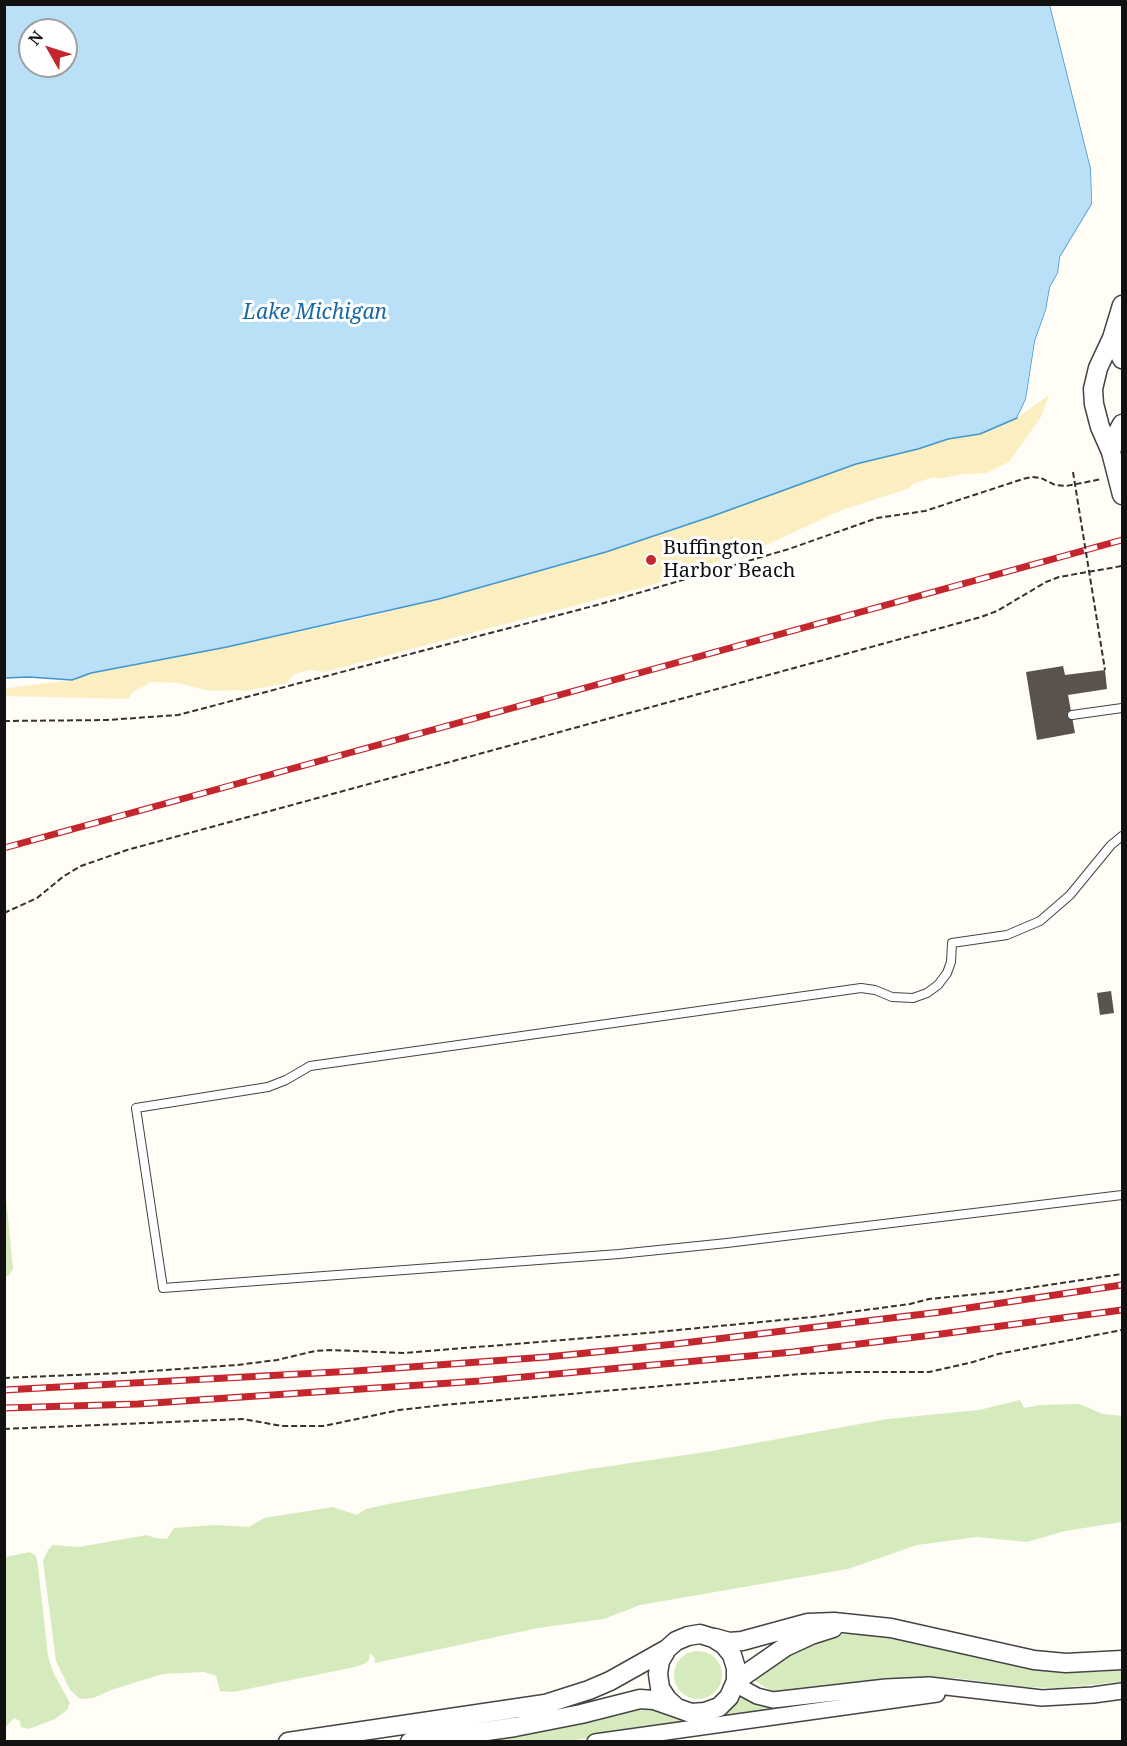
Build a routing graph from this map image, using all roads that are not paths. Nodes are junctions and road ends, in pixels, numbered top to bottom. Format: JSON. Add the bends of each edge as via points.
{"nodes":[{"id":1,"x":1122,"y":307,"type":"edge"},
{"id":2,"x":1112,"y":338,"type":"junction"},
{"id":3,"x":1122,"y":359,"type":"edge"},
{"id":4,"x":1122,"y":424,"type":"edge"},
{"id":5,"x":1111,"y":452,"type":"junction"},
{"id":6,"x":1122,"y":495,"type":"edge"},
{"id":7,"x":1122,"y":708,"type":"edge"},
{"id":8,"x":1072,"y":715,"type":"dead end"},
{"id":9,"x":1122,"y":836,"type":"edge"},
{"id":10,"x":1122,"y":1195,"type":"edge"},
{"id":11,"x":860,"y":1624,"type":"junction"},
{"id":12,"x":713,"y":1638,"type":"junction"},
{"id":13,"x":667,"y":1649,"type":"junction"},
{"id":14,"x":1122,"y":1660,"type":"edge"},
{"id":15,"x":736,"y":1683,"type":"junction"},
{"id":16,"x":974,"y":1691,"type":"junction"},
{"id":17,"x":1122,"y":1691,"type":"edge"},
{"id":18,"x":677,"y":1708,"type":"junction"},
{"id":19,"x":288,"y":1742,"type":"edge"},
{"id":20,"x":410,"y":1742,"type":"edge"},
{"id":21,"x":595,"y":1742,"type":"edge"}],
"edges":[{"from":1,"to":2,"type":"street"},
{"from":2,"to":3,"type":"street"},
{"from":2,"to":5,"type":"street","via":[[1093,388],[1100,427]]},
{"from":4,"to":5,"type":"street"},
{"from":5,"to":6,"type":"street"},
{"from":7,"to":8,"type":"lane"},
{"from":9,"to":10,"type":"lane","via":[[1070,895],[1040,921],[1007,935],[952,943],[947,973],[938,985],[913,998],[861,988],[752,1003],[310,1066],[268,1087],[136,1108],[163,1288],[630,1253]]},
{"from":11,"to":12,"type":"street","via":[[808,1623],[742,1641]]},
{"from":11,"to":14,"type":"street","via":[[1034,1660]]},
{"from":11,"to":15,"type":"street","via":[[827,1630],[785,1647]]},
{"from":12,"to":13,"type":"street","via":[[688,1636]]},
{"from":12,"to":15,"type":"street","via":[[732,1655]]},
{"from":13,"to":18,"type":"street","via":[[660,1661],[659,1681],[667,1699]]},
{"from":13,"to":19,"type":"street","via":[[610,1681],[545,1704]]},
{"from":15,"to":16,"type":"street","via":[[757,1696],[773,1700],[929,1685]]},
{"from":15,"to":18,"type":"street","via":[[719,1707],[691,1713]]},
{"from":16,"to":17,"type":"street","via":[[1042,1698]]},
{"from":16,"to":21,"type":"street"},
{"from":18,"to":20,"type":"street","via":[[640,1699],[515,1727]]}]}
